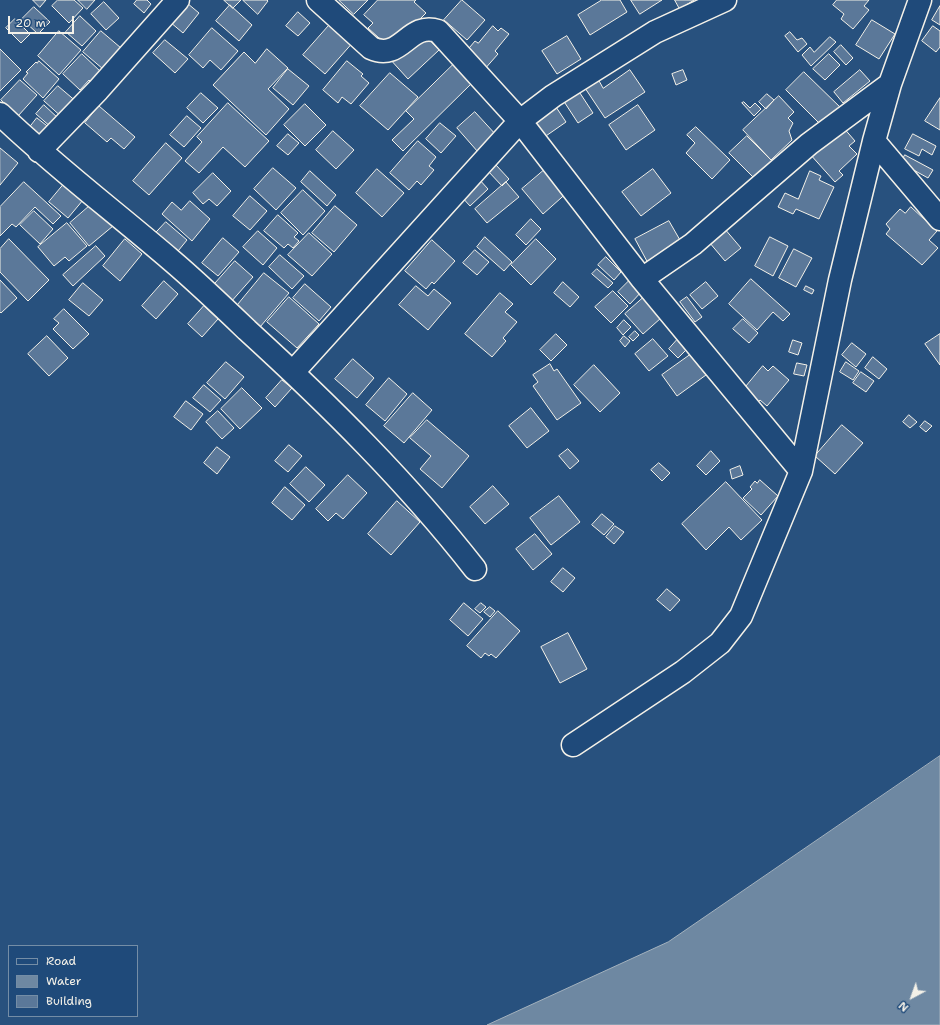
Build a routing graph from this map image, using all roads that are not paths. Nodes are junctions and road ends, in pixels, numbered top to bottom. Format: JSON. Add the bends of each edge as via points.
{"nodes":[{"id":1,"x":178,"y":0,"type":"edge"},
{"id":2,"x":318,"y":0,"type":"edge"},
{"id":3,"x":725,"y":0,"type":"edge"},
{"id":4,"x":920,"y":0,"type":"edge"},
{"id":5,"x":890,"y":84,"type":"junction"},
{"id":6,"x":0,"y":114,"type":"edge"},
{"id":7,"x":520,"y":121,"type":"junction"},
{"id":8,"x":874,"y":141,"type":"junction"},
{"id":9,"x":39,"y":151,"type":"junction"},
{"id":10,"x":940,"y":218,"type":"edge"},
{"id":11,"x":642,"y":279,"type":"junction"},
{"id":12,"x":293,"y":372,"type":"junction"},
{"id":13,"x":800,"y":471,"type":"junction"},
{"id":14,"x":476,"y":569,"type":"dead end"},
{"id":15,"x":573,"y":745,"type":"dead end"}],
"edges":[{"from":1,"to":9,"type":"street","via":[[98,90]]},
{"from":2,"to":7,"type":"street","via":[[371,48],[381,52],[390,51],[422,30],[430,28],[438,31]]},
{"from":3,"to":7,"type":"street","via":[[655,32],[554,96]]},
{"from":4,"to":5,"type":"street"},
{"from":5,"to":8,"type":"street"},
{"from":5,"to":11,"type":"street","via":[[809,144],[693,244]]},
{"from":6,"to":9,"type":"street"},
{"from":7,"to":11,"type":"street"},
{"from":7,"to":12,"type":"street"},
{"from":8,"to":10,"type":"street"},
{"from":8,"to":13,"type":"street","via":[[840,280]]},
{"from":9,"to":12,"type":"street","via":[[172,260]]},
{"from":11,"to":13,"type":"street"},
{"from":12,"to":14,"type":"street","via":[[399,478]]},
{"from":13,"to":15,"type":"street","via":[[741,616],[720,643],[683,672]]}]}
